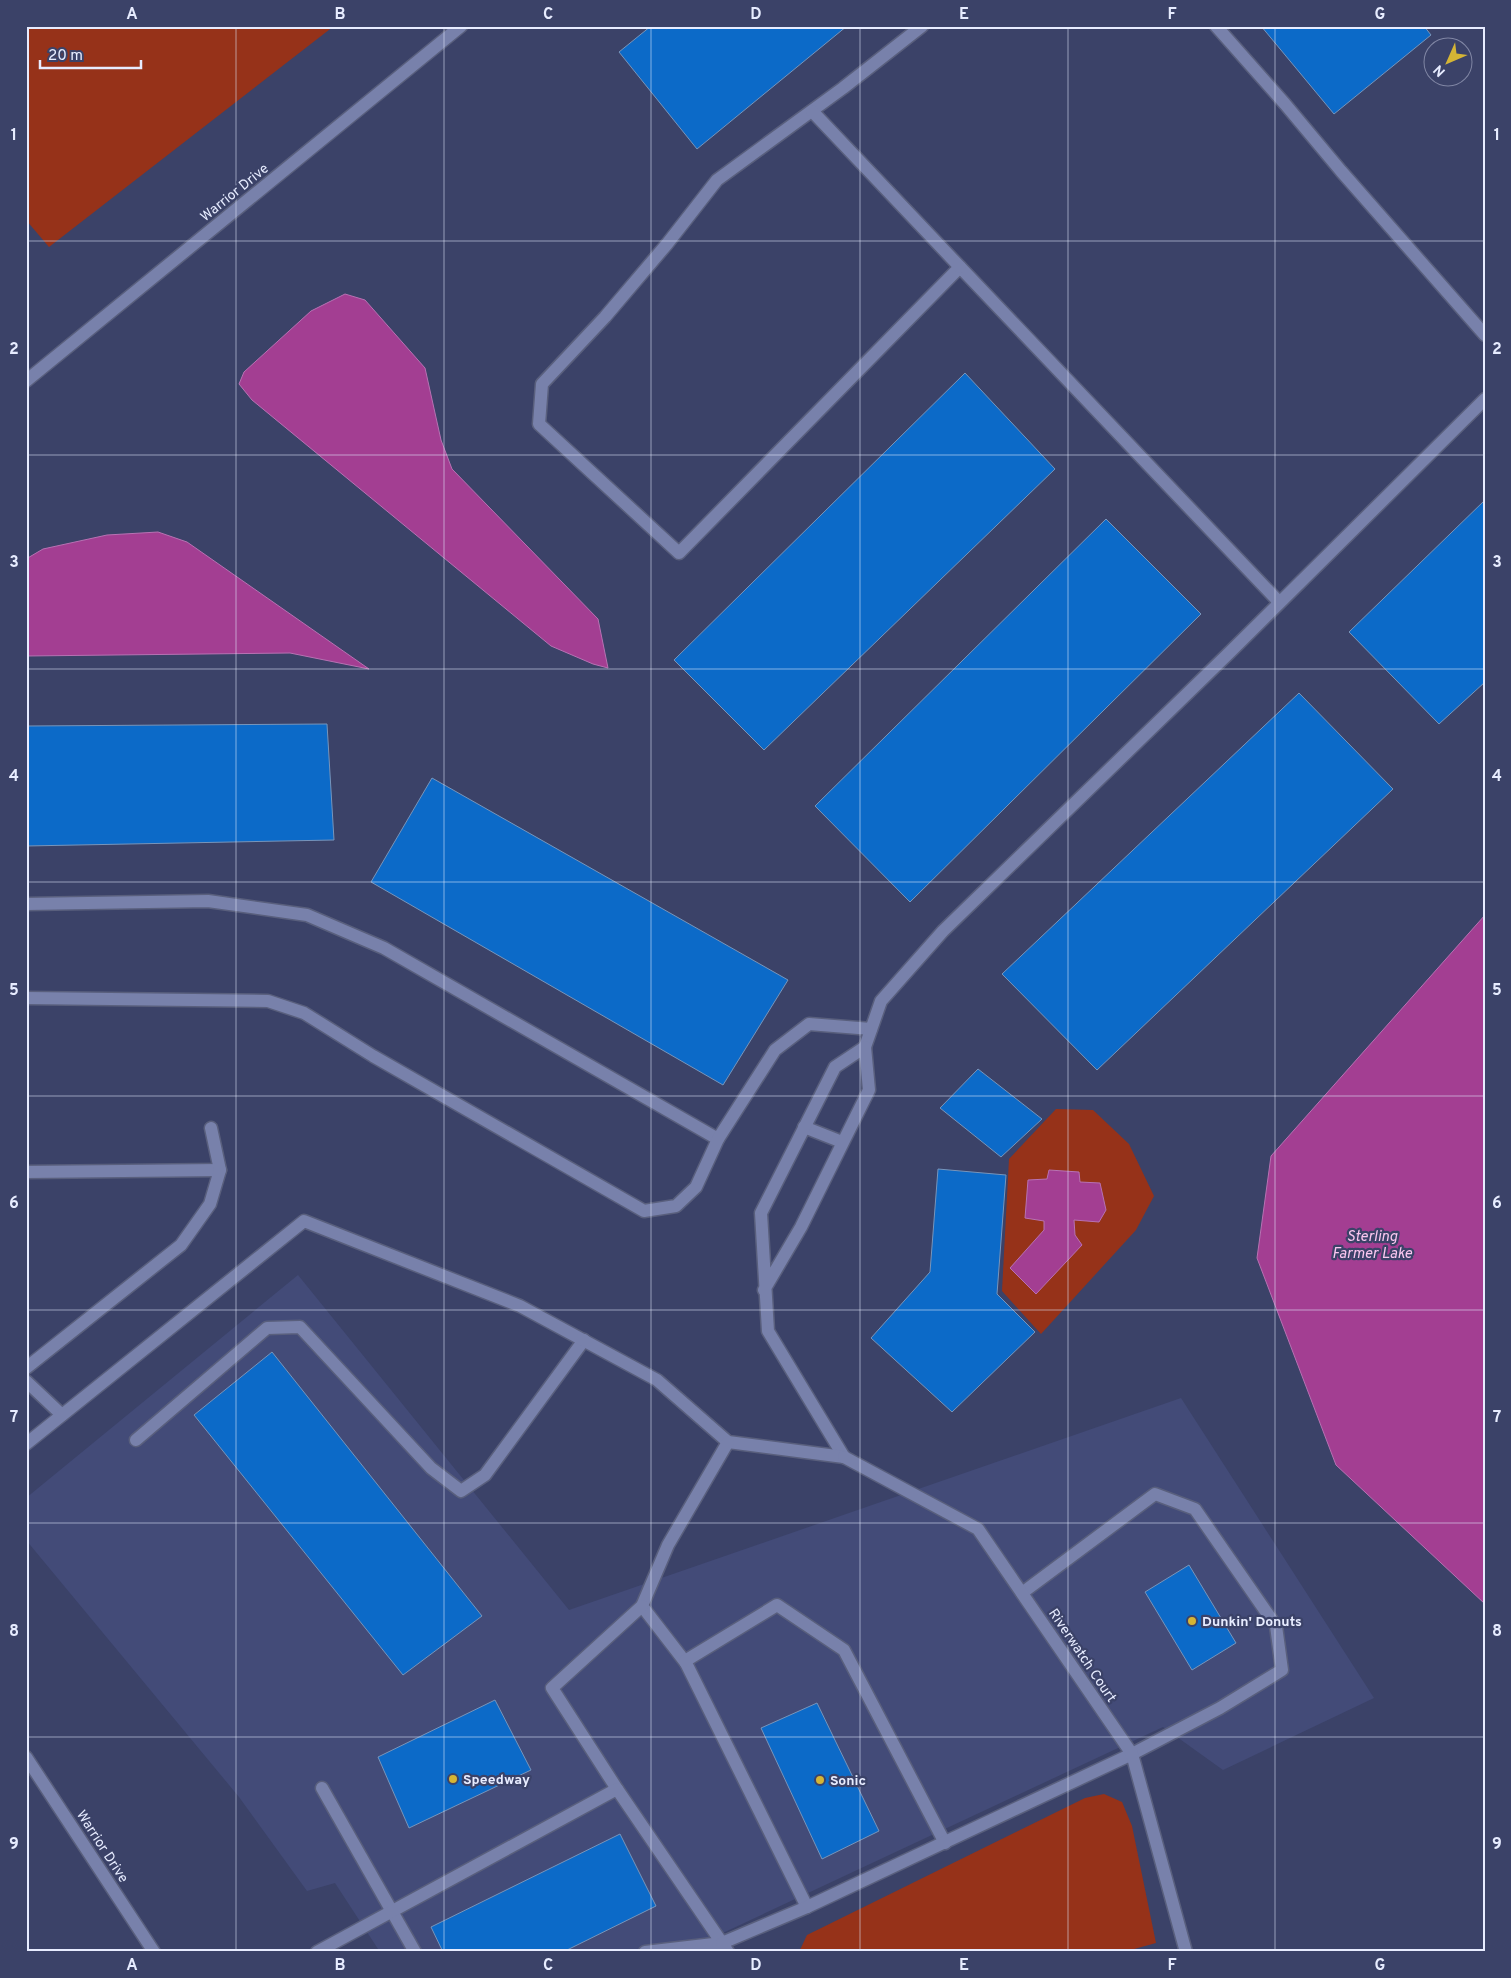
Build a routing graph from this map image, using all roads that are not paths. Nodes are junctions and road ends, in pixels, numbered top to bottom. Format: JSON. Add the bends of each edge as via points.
{"nodes":[{"id":1,"x":461,"y":26,"type":"edge"},
{"id":2,"x":922,"y":26,"type":"edge"},
{"id":3,"x":1216,"y":26,"type":"edge"},
{"id":4,"x":812,"y":111,"type":"junction"},
{"id":5,"x":960,"y":267,"type":"junction"},
{"id":6,"x":1485,"y":335,"type":"edge"},
{"id":7,"x":26,"y":381,"type":"edge"},
{"id":8,"x":1485,"y":399,"type":"edge"},
{"id":9,"x":1279,"y":602,"type":"junction"},
{"id":10,"x":26,"y":904,"type":"edge"},
{"id":11,"x":26,"y":998,"type":"edge"},
{"id":12,"x":871,"y":1029,"type":"junction"},
{"id":13,"x":864,"y":1047,"type":"junction"},
{"id":14,"x":804,"y":1127,"type":"junction"},
{"id":15,"x":211,"y":1128,"type":"dead end"},
{"id":16,"x":718,"y":1139,"type":"junction"},
{"id":17,"x":842,"y":1142,"type":"junction"},
{"id":18,"x":220,"y":1170,"type":"junction"},
{"id":19,"x":26,"y":1172,"type":"edge"},
{"id":20,"x":764,"y":1290,"type":"junction"},
{"id":21,"x":584,"y":1340,"type":"junction"},
{"id":22,"x":26,"y":1368,"type":"edge"},
{"id":23,"x":26,"y":1381,"type":"edge"},
{"id":24,"x":62,"y":1415,"type":"junction"},
{"id":25,"x":136,"y":1440,"type":"dead end"},
{"id":26,"x":728,"y":1442,"type":"junction"},
{"id":27,"x":26,"y":1444,"type":"edge"},
{"id":28,"x":844,"y":1457,"type":"junction"},
{"id":29,"x":1022,"y":1593,"type":"junction"},
{"id":30,"x":642,"y":1606,"type":"junction"},
{"id":31,"x":686,"y":1663,"type":"junction"},
{"id":32,"x":1132,"y":1754,"type":"junction"},
{"id":33,"x":26,"y":1757,"type":"edge"},
{"id":34,"x":322,"y":1788,"type":"dead end"},
{"id":35,"x":617,"y":1789,"type":"junction"},
{"id":36,"x":945,"y":1843,"type":"junction"},
{"id":37,"x":807,"y":1907,"type":"junction"},
{"id":38,"x":393,"y":1911,"type":"junction"},
{"id":39,"x":725,"y":1947,"type":"edge"},
{"id":40,"x":154,"y":1952,"type":"edge"},
{"id":41,"x":318,"y":1952,"type":"edge"},
{"id":42,"x":415,"y":1952,"type":"edge"},
{"id":43,"x":645,"y":1952,"type":"edge"},
{"id":44,"x":1186,"y":1952,"type":"edge"}],
"edges":[{"from":1,"to":7,"type":"street","name":"Warrior Drive"},
{"from":2,"to":4,"type":"street"},
{"from":3,"to":6,"type":"street"},
{"from":4,"to":5,"type":"street"},
{"from":4,"to":5,"type":"street","via":[[717,180],[605,317],[542,384],[539,424],[678,553]]},
{"from":5,"to":9,"type":"street"},
{"from":8,"to":9,"type":"street"},
{"from":9,"to":12,"type":"street","via":[[943,931],[881,1001]]},
{"from":10,"to":16,"type":"street","via":[[208,901],[308,915],[384,948]]},
{"from":11,"to":16,"type":"street","via":[[268,1002],[304,1013],[644,1211],[676,1206],[696,1187]]},
{"from":12,"to":13,"type":"street"},
{"from":12,"to":16,"type":"street","via":[[809,1024],[775,1050]]},
{"from":13,"to":14,"type":"street","via":[[835,1067]]},
{"from":13,"to":17,"type":"street","via":[[869,1090]]},
{"from":14,"to":17,"type":"street"},
{"from":14,"to":20,"type":"street","via":[[761,1213]]},
{"from":15,"to":18,"type":"street"},
{"from":17,"to":20,"type":"street","via":[[801,1227]]},
{"from":18,"to":19,"type":"street"},
{"from":18,"to":22,"type":"street","via":[[210,1204],[181,1245]]},
{"from":20,"to":28,"type":"street","via":[[768,1331]]},
{"from":21,"to":24,"type":"street","via":[[520,1306],[304,1221]]},
{"from":21,"to":25,"type":"street","via":[[485,1475],[461,1491],[431,1468],[300,1327],[267,1328]]},
{"from":21,"to":26,"type":"street","via":[[657,1380]]},
{"from":23,"to":24,"type":"street"},
{"from":24,"to":27,"type":"street"},
{"from":26,"to":28,"type":"street"},
{"from":26,"to":30,"type":"street","via":[[668,1545]]},
{"from":28,"to":29,"type":"street","name":"Riverwatch Court","via":[[978,1529]]},
{"from":29,"to":32,"type":"street","name":"Riverwatch Court"},
{"from":29,"to":32,"type":"street","via":[[1155,1494],[1195,1510],[1276,1626],[1282,1670],[1220,1708]]},
{"from":30,"to":31,"type":"street"},
{"from":30,"to":35,"type":"street","via":[[552,1688]]},
{"from":31,"to":36,"type":"street","via":[[777,1605],[844,1650]]},
{"from":31,"to":37,"type":"street"},
{"from":32,"to":36,"type":"street"},
{"from":32,"to":44,"type":"street","name":"Riverwatch Court"},
{"from":33,"to":40,"type":"street","name":"Warrior Drive"},
{"from":34,"to":38,"type":"street"},
{"from":35,"to":38,"type":"street"},
{"from":35,"to":39,"type":"street"},
{"from":36,"to":37,"type":"street"},
{"from":37,"to":39,"type":"street"},
{"from":38,"to":41,"type":"street"},
{"from":38,"to":42,"type":"street"},
{"from":39,"to":43,"type":"street"}]}
